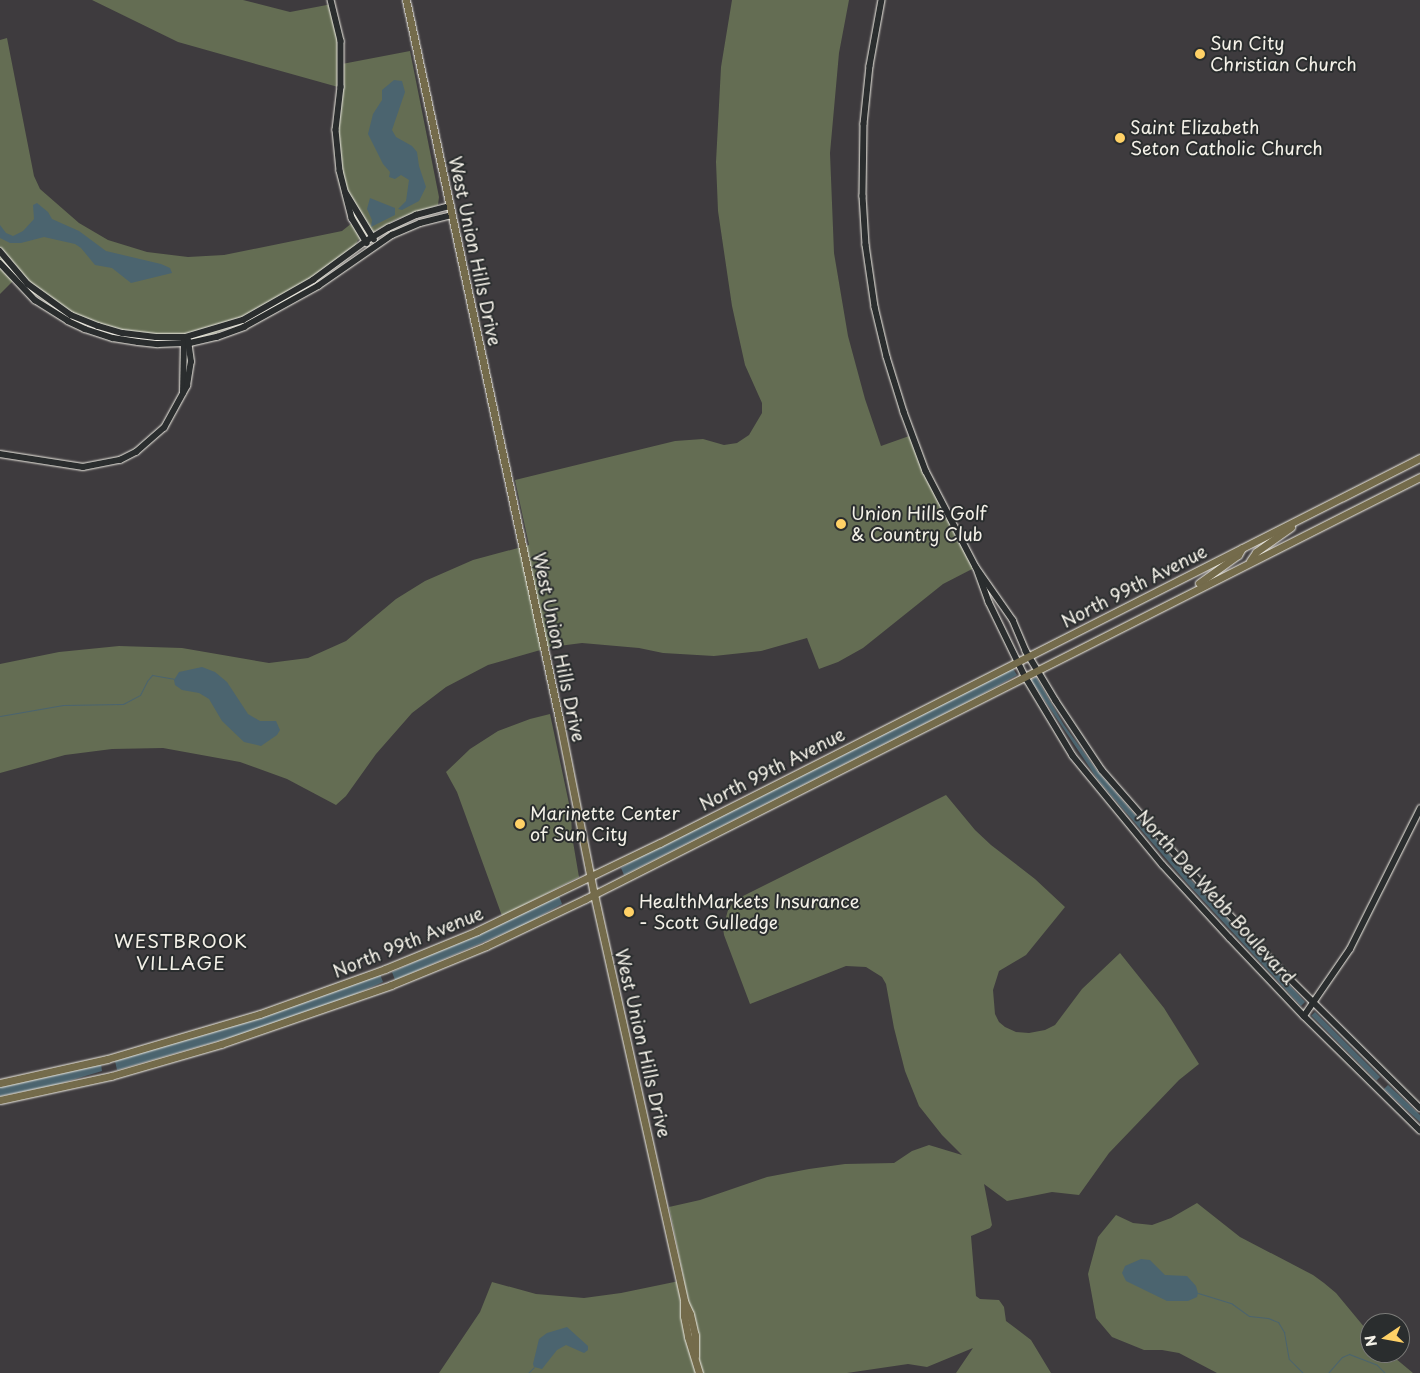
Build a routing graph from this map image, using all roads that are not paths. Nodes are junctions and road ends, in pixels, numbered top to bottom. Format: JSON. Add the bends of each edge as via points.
{"nodes":[{"id":1,"x":331,"y":0,"type":"edge"},
{"id":2,"x":406,"y":0,"type":"edge"},
{"id":3,"x":882,"y":0,"type":"edge"},
{"id":4,"x":345,"y":192,"type":"junction"},
{"id":5,"x":450,"y":206,"type":"junction"},
{"id":6,"x":452,"y":215,"type":"junction"},
{"id":7,"x":373,"y":237,"type":"junction"},
{"id":8,"x":366,"y":241,"type":"junction"},
{"id":9,"x":377,"y":244,"type":"junction"},
{"id":10,"x":370,"y":248,"type":"junction"},
{"id":11,"x":0,"y":251,"type":"edge"},
{"id":12,"x":0,"y":263,"type":"edge"},
{"id":13,"x":186,"y":336,"type":"junction"},
{"id":14,"x":183,"y":343,"type":"junction"},
{"id":15,"x":190,"y":343,"type":"junction"},
{"id":16,"x":183,"y":394,"type":"junction"},
{"id":17,"x":0,"y":454,"type":"edge"},
{"id":18,"x":1420,"y":458,"type":"edge"},
{"id":19,"x":1420,"y":476,"type":"edge"},
{"id":20,"x":1305,"y":516,"type":"junction"},
{"id":21,"x":1242,"y":548,"type":"junction"},
{"id":22,"x":1249,"y":562,"type":"junction"},
{"id":23,"x":976,"y":567,"type":"junction"},
{"id":24,"x":1182,"y":596,"type":"junction"},
{"id":25,"x":1030,"y":656,"type":"junction"},
{"id":26,"x":1018,"y":662,"type":"junction"},
{"id":27,"x":1038,"y":670,"type":"junction"},
{"id":28,"x":1024,"y":676,"type":"junction"},
{"id":29,"x":1420,"y":808,"type":"edge"},
{"id":30,"x":590,"y":877,"type":"junction"},
{"id":31,"x":594,"y":894,"type":"junction"},
{"id":32,"x":1314,"y":1003,"type":"junction"},
{"id":33,"x":1304,"y":1016,"type":"junction"},
{"id":34,"x":0,"y":1084,"type":"edge"},
{"id":35,"x":0,"y":1100,"type":"edge"},
{"id":36,"x":1420,"y":1108,"type":"edge"},
{"id":37,"x":1420,"y":1130,"type":"edge"},
{"id":38,"x":699,"y":1373,"type":"edge"}],
"edges":[{"from":1,"to":4,"type":"street","via":[[341,41],[342,75],[336,130]]},
{"from":2,"to":5,"type":"main road","name":"West Union Hills Drive"},
{"from":3,"to":23,"type":"street","via":[[864,124],[864,216],[875,307],[891,373],[915,443],[945,511]]},
{"from":4,"to":7,"type":"street"},
{"from":4,"to":8,"type":"street","via":[[352,218]]},
{"from":5,"to":6,"type":"main road","name":"West Union Hills Drive"},
{"from":5,"to":7,"type":"street","via":[[416,215]]},
{"from":6,"to":9,"type":"street","via":[[409,227]]},
{"from":6,"to":30,"type":"main road","name":"West Union Hills Drive"},
{"from":7,"to":8,"type":"street"},
{"from":7,"to":9,"type":"street"},
{"from":8,"to":10,"type":"street"},
{"from":8,"to":13,"type":"street","via":[[313,280],[243,320]]},
{"from":9,"to":10,"type":"street"},
{"from":10,"to":15,"type":"street","via":[[318,286],[244,327]]},
{"from":11,"to":13,"type":"street","via":[[28,284],[71,314],[123,333]]},
{"from":12,"to":14,"type":"street","via":[[35,300],[85,329],[138,342]]},
{"from":13,"to":14,"type":"street"},
{"from":13,"to":15,"type":"street"},
{"from":14,"to":15,"type":"street"},
{"from":14,"to":16,"type":"street"},
{"from":15,"to":16,"type":"street","via":[[191,370]]},
{"from":16,"to":17,"type":"street","via":[[164,428],[152,440],[120,460],[75,467]]},
{"from":18,"to":20,"type":"main road","name":"North 99th Avenue"},
{"from":19,"to":22,"type":"main road","name":"North 99th Avenue"},
{"from":20,"to":21,"type":"main road","name":"North 99th Avenue"},
{"from":20,"to":22,"type":"main road","via":[[1256,552]]},
{"from":21,"to":24,"type":"main road","via":[[1238,555]]},
{"from":21,"to":25,"type":"main road","name":"North 99th Avenue"},
{"from":22,"to":24,"type":"main road","name":"North 99th Avenue"},
{"from":23,"to":25,"type":"street","name":"North Del Webb Boulevard","via":[[1013,620]]},
{"from":23,"to":26,"type":"street","name":"North Del Webb Boulevard"},
{"from":24,"to":27,"type":"main road","name":"North 99th Avenue"},
{"from":25,"to":26,"type":"main road","name":"North 99th Avenue"},
{"from":25,"to":27,"type":"street","name":"North Del Webb Boulevard"},
{"from":26,"to":28,"type":"street","name":"North Del Webb Boulevard"},
{"from":26,"to":30,"type":"main road","name":"North 99th Avenue"},
{"from":27,"to":28,"type":"main road","name":"North 99th Avenue"},
{"from":27,"to":32,"type":"street","name":"North Del Webb Boulevard","via":[[1077,734],[1118,789],[1208,891]]},
{"from":28,"to":31,"type":"main road","name":"North 99th Avenue"},
{"from":28,"to":33,"type":"street","name":"North Del Webb Boulevard","via":[[1073,756],[1103,794],[1196,901]]},
{"from":29,"to":32,"type":"street","via":[[1350,949]]},
{"from":30,"to":31,"type":"main road","name":"West Union Hills Drive"},
{"from":30,"to":34,"type":"main road","name":"North 99th Avenue","via":[[469,934],[297,1002],[107,1059]]},
{"from":31,"to":35,"type":"main road","name":"North 99th Avenue","via":[[443,964],[311,1014],[111,1076]]},
{"from":31,"to":38,"type":"main road","name":"West Union Hills Drive"},
{"from":32,"to":33,"type":"street"},
{"from":32,"to":36,"type":"street","name":"North Del Webb Boulevard"},
{"from":33,"to":37,"type":"street","name":"North Del Webb Boulevard"}]}
